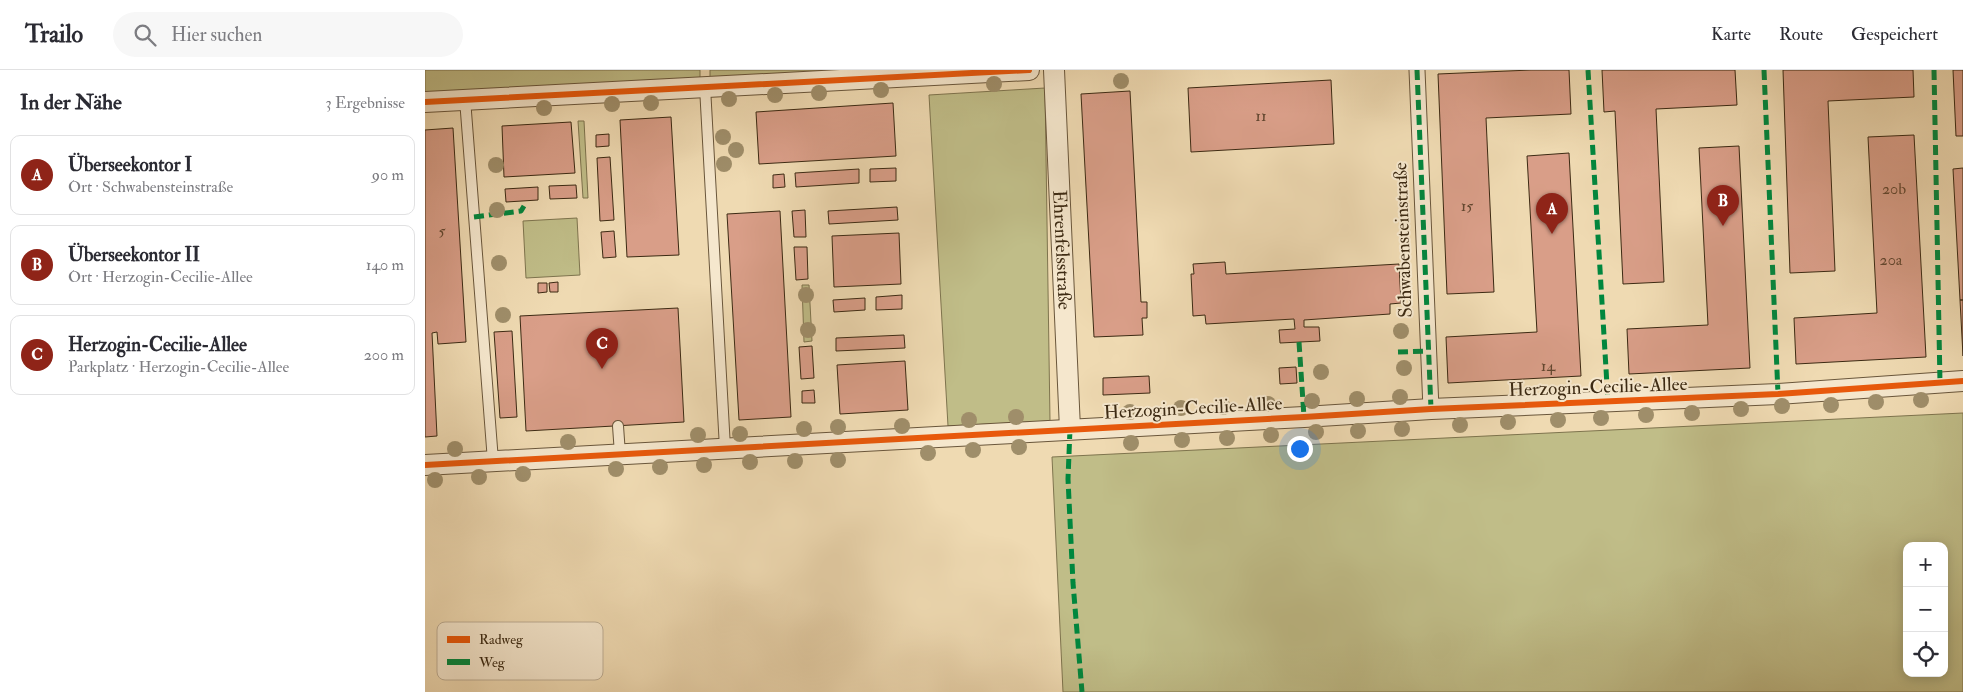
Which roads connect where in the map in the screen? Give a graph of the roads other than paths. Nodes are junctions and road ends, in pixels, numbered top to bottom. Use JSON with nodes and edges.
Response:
{"nodes":[{"id":1,"x":1029,"y":70,"type":"edge"},
{"id":2,"x":1054,"y":70,"type":"edge"},
{"id":3,"x":1417,"y":70,"type":"edge"},
{"id":4,"x":705,"y":87,"type":"junction"},
{"id":5,"x":465,"y":100,"type":"junction"},
{"id":6,"x":425,"y":102,"type":"edge"},
{"id":7,"x":1963,"y":381,"type":"edge"},
{"id":8,"x":1431,"y":409,"type":"junction"},
{"id":9,"x":619,"y":426,"type":"dead end"},
{"id":10,"x":1070,"y":429,"type":"junction"},
{"id":11,"x":725,"y":448,"type":"junction"},
{"id":12,"x":620,"y":454,"type":"junction"},
{"id":13,"x":493,"y":461,"type":"junction"},
{"id":14,"x":425,"y":465,"type":"edge"}],
"edges":[{"from":1,"to":4,"type":"street"},
{"from":2,"to":10,"type":"street","name":"Ehrenfelsstraße"},
{"from":3,"to":8,"type":"street","name":"Schwabensteinstraße"},
{"from":4,"to":5,"type":"street"},
{"from":4,"to":11,"type":"lane"},
{"from":5,"to":6,"type":"street"},
{"from":5,"to":13,"type":"lane"},
{"from":7,"to":8,"type":"street","name":"Herzogin-Cecilie-Allee"},
{"from":8,"to":10,"type":"street","name":"Herzogin-Cecilie-Allee"},
{"from":9,"to":12,"type":"lane"},
{"from":10,"to":11,"type":"street","name":"Herzogin-Cecilie-Allee"},
{"from":11,"to":12,"type":"street","name":"Herzogin-Cecilie-Allee"},
{"from":12,"to":13,"type":"street","name":"Herzogin-Cecilie-Allee"},
{"from":13,"to":14,"type":"street","name":"Herzogin-Cecilie-Allee"}]}
